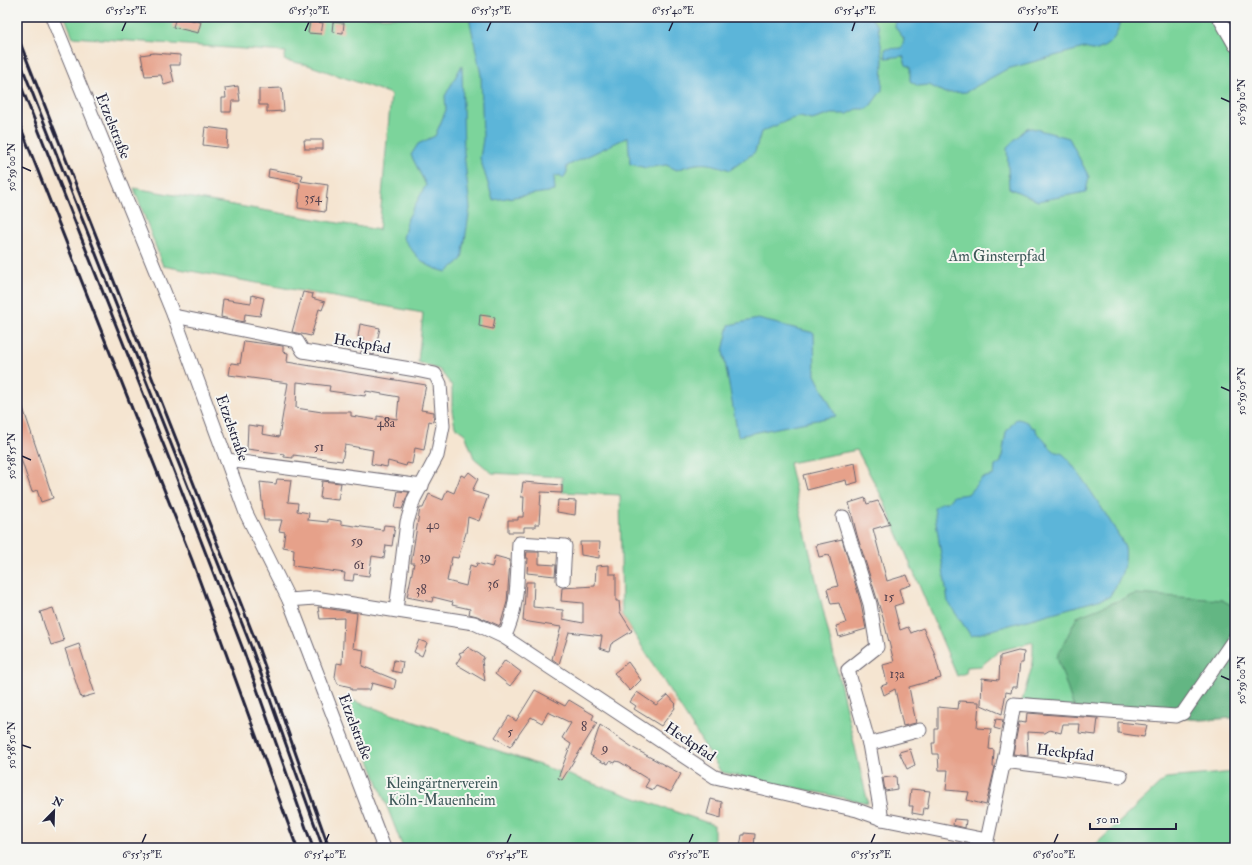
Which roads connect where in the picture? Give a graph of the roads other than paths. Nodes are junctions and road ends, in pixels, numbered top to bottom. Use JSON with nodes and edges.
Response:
{"nodes":[{"id":1,"x":52,"y":17,"type":"edge"},
{"id":2,"x":1219,"y":17,"type":"edge"},
{"id":3,"x":1235,"y":45,"type":"edge"},
{"id":4,"x":174,"y":316,"type":"junction"},
{"id":5,"x":226,"y":460,"type":"junction"},
{"id":6,"x":422,"y":486,"type":"junction"},
{"id":7,"x":843,"y":517,"type":"dead end"},
{"id":8,"x":563,"y":580,"type":"dead end"},
{"id":9,"x":289,"y":600,"type":"junction"},
{"id":10,"x":396,"y":610,"type":"junction"},
{"id":11,"x":504,"y":637,"type":"junction"},
{"id":12,"x":1235,"y":638,"type":"edge"},
{"id":13,"x":920,"y":730,"type":"dead end"},
{"id":14,"x":869,"y":744,"type":"junction"},
{"id":15,"x":1004,"y":761,"type":"junction"},
{"id":16,"x":1121,"y":776,"type":"dead end"},
{"id":17,"x":882,"y":819,"type":"junction"},
{"id":18,"x":384,"y":848,"type":"edge"}],
"edges":[{"from":1,"to":4,"type":"street","name":"Etzelstraße"},
{"from":2,"to":3,"type":"street"},
{"from":4,"to":5,"type":"street","name":"Etzelstraße"},
{"from":4,"to":6,"type":"street","name":"Heckpfad"},
{"from":5,"to":6,"type":"street"},
{"from":5,"to":9,"type":"street","name":"Etzelstraße"},
{"from":6,"to":10,"type":"street","name":"Heckpfad"},
{"from":7,"to":14,"type":"street"},
{"from":8,"to":11,"type":"street"},
{"from":9,"to":10,"type":"street","name":"Heckpfad"},
{"from":9,"to":18,"type":"street","name":"Etzelstraße"},
{"from":10,"to":11,"type":"street","name":"Heckpfad"},
{"from":11,"to":17,"type":"street","name":"Heckpfad"},
{"from":12,"to":15,"type":"street","name":"Heckpfad"},
{"from":13,"to":14,"type":"street"},
{"from":14,"to":17,"type":"street"},
{"from":15,"to":16,"type":"street","name":"Heckpfad"},
{"from":15,"to":17,"type":"street","name":"Heckpfad"}]}
